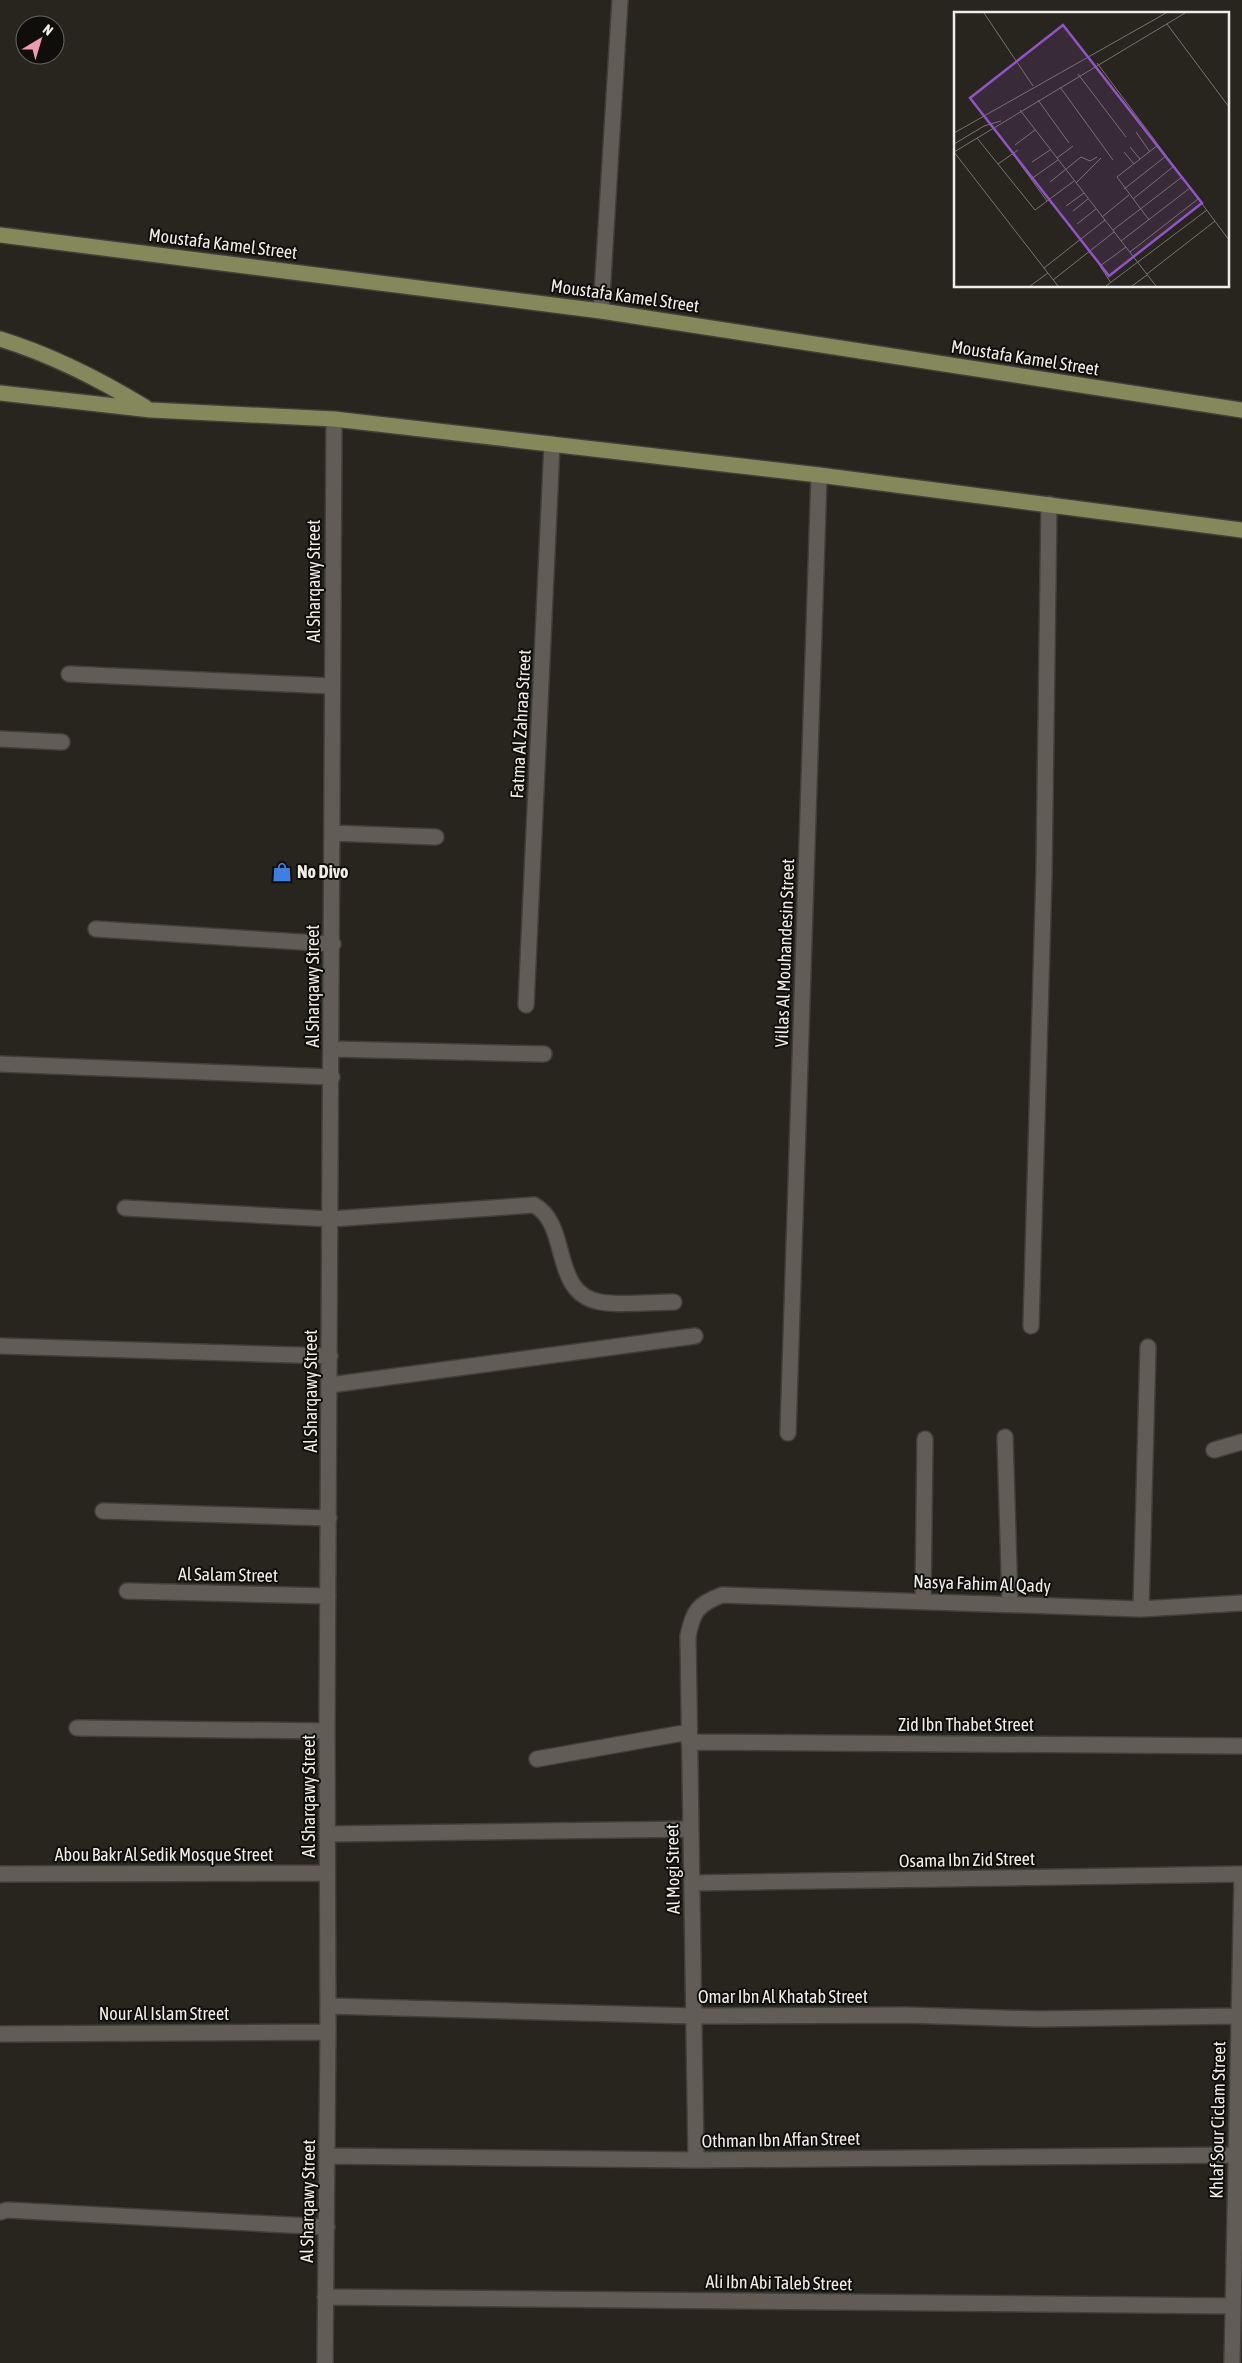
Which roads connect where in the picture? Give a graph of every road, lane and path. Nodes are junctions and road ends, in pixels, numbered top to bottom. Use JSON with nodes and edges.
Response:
{"nodes":[{"id":1,"x":620,"y":0,"type":"edge"},
{"id":2,"x":0,"y":235,"type":"edge"},
{"id":3,"x":602,"y":311,"type":"junction"},
{"id":4,"x":0,"y":339,"type":"edge"},
{"id":5,"x":0,"y":393,"type":"edge"},
{"id":6,"x":151,"y":410,"type":"junction"},
{"id":7,"x":1242,"y":410,"type":"edge"},
{"id":8,"x":334,"y":419,"type":"junction"},
{"id":9,"x":552,"y":444,"type":"junction"},
{"id":10,"x":819,"y":475,"type":"junction"},
{"id":11,"x":1048,"y":504,"type":"junction"},
{"id":12,"x":1242,"y":530,"type":"edge"},
{"id":13,"x":69,"y":674,"type":"dead end"},
{"id":14,"x":332,"y":686,"type":"junction"},
{"id":15,"x":0,"y":739,"type":"edge"},
{"id":16,"x":62,"y":742,"type":"dead end"},
{"id":17,"x":332,"y":833,"type":"junction"},
{"id":18,"x":436,"y":836,"type":"dead end"},
{"id":19,"x":96,"y":929,"type":"dead end"},
{"id":20,"x":333,"y":944,"type":"junction"},
{"id":21,"x":526,"y":1005,"type":"dead end"},
{"id":22,"x":332,"y":1050,"type":"junction"},
{"id":23,"x":544,"y":1054,"type":"dead end"},
{"id":24,"x":0,"y":1064,"type":"edge"},
{"id":25,"x":332,"y":1077,"type":"junction"},
{"id":26,"x":125,"y":1208,"type":"dead end"},
{"id":27,"x":331,"y":1219,"type":"junction"},
{"id":28,"x":674,"y":1302,"type":"dead end"},
{"id":29,"x":1031,"y":1326,"type":"dead end"},
{"id":30,"x":695,"y":1336,"type":"dead end"},
{"id":31,"x":0,"y":1346,"type":"edge"},
{"id":32,"x":1148,"y":1346,"type":"dead end"},
{"id":33,"x":330,"y":1356,"type":"junction"},
{"id":34,"x":330,"y":1385,"type":"junction"},
{"id":35,"x":788,"y":1433,"type":"dead end"},
{"id":36,"x":1006,"y":1437,"type":"dead end"},
{"id":37,"x":925,"y":1439,"type":"dead end"},
{"id":38,"x":1242,"y":1442,"type":"edge"},
{"id":39,"x":1214,"y":1450,"type":"dead end"},
{"id":40,"x":103,"y":1511,"type":"dead end"},
{"id":41,"x":329,"y":1518,"type":"junction"},
{"id":42,"x":127,"y":1591,"type":"dead end"},
{"id":43,"x":722,"y":1595,"type":"joint"},
{"id":44,"x":328,"y":1596,"type":"junction"},
{"id":45,"x":923,"y":1601,"type":"junction"},
{"id":46,"x":1010,"y":1603,"type":"junction"},
{"id":47,"x":1242,"y":1603,"type":"edge"},
{"id":48,"x":1141,"y":1609,"type":"junction"},
{"id":49,"x":77,"y":1728,"type":"dead end"},
{"id":50,"x":327,"y":1732,"type":"junction"},
{"id":51,"x":689,"y":1737,"type":"junction"},
{"id":52,"x":1242,"y":1746,"type":"edge"},
{"id":53,"x":537,"y":1759,"type":"dead end"},
{"id":54,"x":691,"y":1828,"type":"junction"},
{"id":55,"x":327,"y":1834,"type":"junction"},
{"id":56,"x":327,"y":1873,"type":"junction"},
{"id":57,"x":0,"y":1874,"type":"edge"},
{"id":58,"x":1242,"y":1876,"type":"edge"},
{"id":59,"x":692,"y":1884,"type":"junction"},
{"id":60,"x":328,"y":2006,"type":"junction"},
{"id":61,"x":694,"y":2016,"type":"junction"},
{"id":62,"x":1238,"y":2016,"type":"junction"},
{"id":63,"x":328,"y":2032,"type":"junction"},
{"id":64,"x":0,"y":2034,"type":"edge"},
{"id":65,"x":1236,"y":2155,"type":"junction"},
{"id":66,"x":328,"y":2156,"type":"junction"},
{"id":67,"x":696,"y":2160,"type":"junction"},
{"id":68,"x":0,"y":2212,"type":"edge"},
{"id":69,"x":328,"y":2227,"type":"junction"},
{"id":70,"x":325,"y":2297,"type":"junction"},
{"id":71,"x":1233,"y":2306,"type":"junction"},
{"id":72,"x":325,"y":2363,"type":"edge"},
{"id":73,"x":1232,"y":2363,"type":"edge"}],
"edges":[{"from":1,"to":3,"type":"street"},
{"from":2,"to":3,"type":"main road","name":"Moustafa Kamel Street"},
{"from":3,"to":7,"type":"main road","name":"Moustafa Kamel Street"},
{"from":4,"to":6,"type":"main road"},
{"from":5,"to":6,"type":"main road"},
{"from":6,"to":8,"type":"main road"},
{"from":8,"to":9,"type":"main road"},
{"from":8,"to":14,"type":"street","name":"Al Sharqawy Street"},
{"from":9,"to":10,"type":"main road"},
{"from":9,"to":21,"type":"street","name":"Fatma Al Zahraa Street"},
{"from":10,"to":11,"type":"main road"},
{"from":10,"to":35,"type":"street","name":"Villas Al Mouhandesin Street"},
{"from":11,"to":12,"type":"main road"},
{"from":11,"to":29,"type":"street"},
{"from":13,"to":14,"type":"street"},
{"from":14,"to":17,"type":"street","name":"Al Sharqawy Street"},
{"from":15,"to":16,"type":"street"},
{"from":17,"to":18,"type":"street"},
{"from":17,"to":20,"type":"street","name":"Al Sharqawy Street"},
{"from":19,"to":20,"type":"street"},
{"from":20,"to":22,"type":"street","name":"Al Sharqawy Street"},
{"from":22,"to":23,"type":"street"},
{"from":22,"to":25,"type":"street","name":"Al Sharqawy Street"},
{"from":24,"to":25,"type":"street"},
{"from":25,"to":27,"type":"street","name":"Al Sharqawy Street"},
{"from":26,"to":27,"type":"street"},
{"from":27,"to":28,"type":"street"},
{"from":27,"to":33,"type":"street","name":"Al Sharqawy Street"},
{"from":30,"to":34,"type":"street"},
{"from":31,"to":33,"type":"street"},
{"from":32,"to":48,"type":"street"},
{"from":33,"to":34,"type":"street","name":"Al Sharqawy Street"},
{"from":34,"to":41,"type":"street","name":"Al Sharqawy Street"},
{"from":36,"to":46,"type":"street"},
{"from":37,"to":45,"type":"street"},
{"from":38,"to":39,"type":"street"},
{"from":40,"to":41,"type":"street"},
{"from":41,"to":44,"type":"street","name":"Al Sharqawy Street"},
{"from":42,"to":44,"type":"street","name":"Al Salam Street"},
{"from":43,"to":45,"type":"street","name":"Nasya Fahim Al Qady"},
{"from":43,"to":51,"type":"street","name":"Al Mogi Street"},
{"from":44,"to":50,"type":"street","name":"Al Sharqawy Street"},
{"from":45,"to":46,"type":"street","name":"Nasya Fahim Al Qady"},
{"from":46,"to":48,"type":"street","name":"Nasya Fahim Al Qady"},
{"from":47,"to":48,"type":"street","name":"Nasya Fahim Al Qady"},
{"from":49,"to":50,"type":"street"},
{"from":50,"to":55,"type":"street","name":"Al Sharqawy Street"},
{"from":51,"to":52,"type":"street","name":"Zid Ibn Thabet Street"},
{"from":51,"to":53,"type":"street","name":"Zid Ibn Thabet Street"},
{"from":51,"to":54,"type":"street","name":"Al Mogi Street"},
{"from":54,"to":55,"type":"street"},
{"from":54,"to":59,"type":"street","name":"Al Mogi Street"},
{"from":55,"to":56,"type":"street","name":"Al Sharqawy Street"},
{"from":56,"to":57,"type":"street","name":"Abou Bakr Al Sedik Mosque Street"},
{"from":56,"to":60,"type":"street","name":"Al Sharqawy Street"},
{"from":58,"to":59,"type":"street","name":"Osama Ibn Zid Street"},
{"from":58,"to":62,"type":"street","name":"Khlaf Sour Ciclam Street"},
{"from":59,"to":61,"type":"street","name":"Al Mogi Street"},
{"from":60,"to":61,"type":"street","name":"Omar Ibn Al Khatab Street"},
{"from":60,"to":63,"type":"street","name":"Al Sharqawy Street"},
{"from":61,"to":62,"type":"street","name":"Omar Ibn Al Khatab Street"},
{"from":61,"to":67,"type":"street","name":"Al Mogi Street"},
{"from":62,"to":65,"type":"street","name":"Khlaf Sour Ciclam Street"},
{"from":63,"to":64,"type":"street","name":"Nour Al Islam Street"},
{"from":63,"to":66,"type":"street","name":"Al Sharqawy Street"},
{"from":65,"to":67,"type":"street","name":"Othman Ibn Affan Street"},
{"from":65,"to":71,"type":"street","name":"Khlaf Sour Ciclam Street"},
{"from":66,"to":67,"type":"street","name":"Othman Ibn Affan Street"},
{"from":66,"to":69,"type":"street","name":"Al Sharqawy Street"},
{"from":68,"to":69,"type":"street"},
{"from":69,"to":70,"type":"street","name":"Al Sharqawy Street"},
{"from":70,"to":71,"type":"street","name":"Ali Ibn Abi Taleb Street"},
{"from":70,"to":72,"type":"street","name":"Al Sharqawy Street"},
{"from":71,"to":73,"type":"street","name":"Khlaf Sour Ciclam Street"}]}
